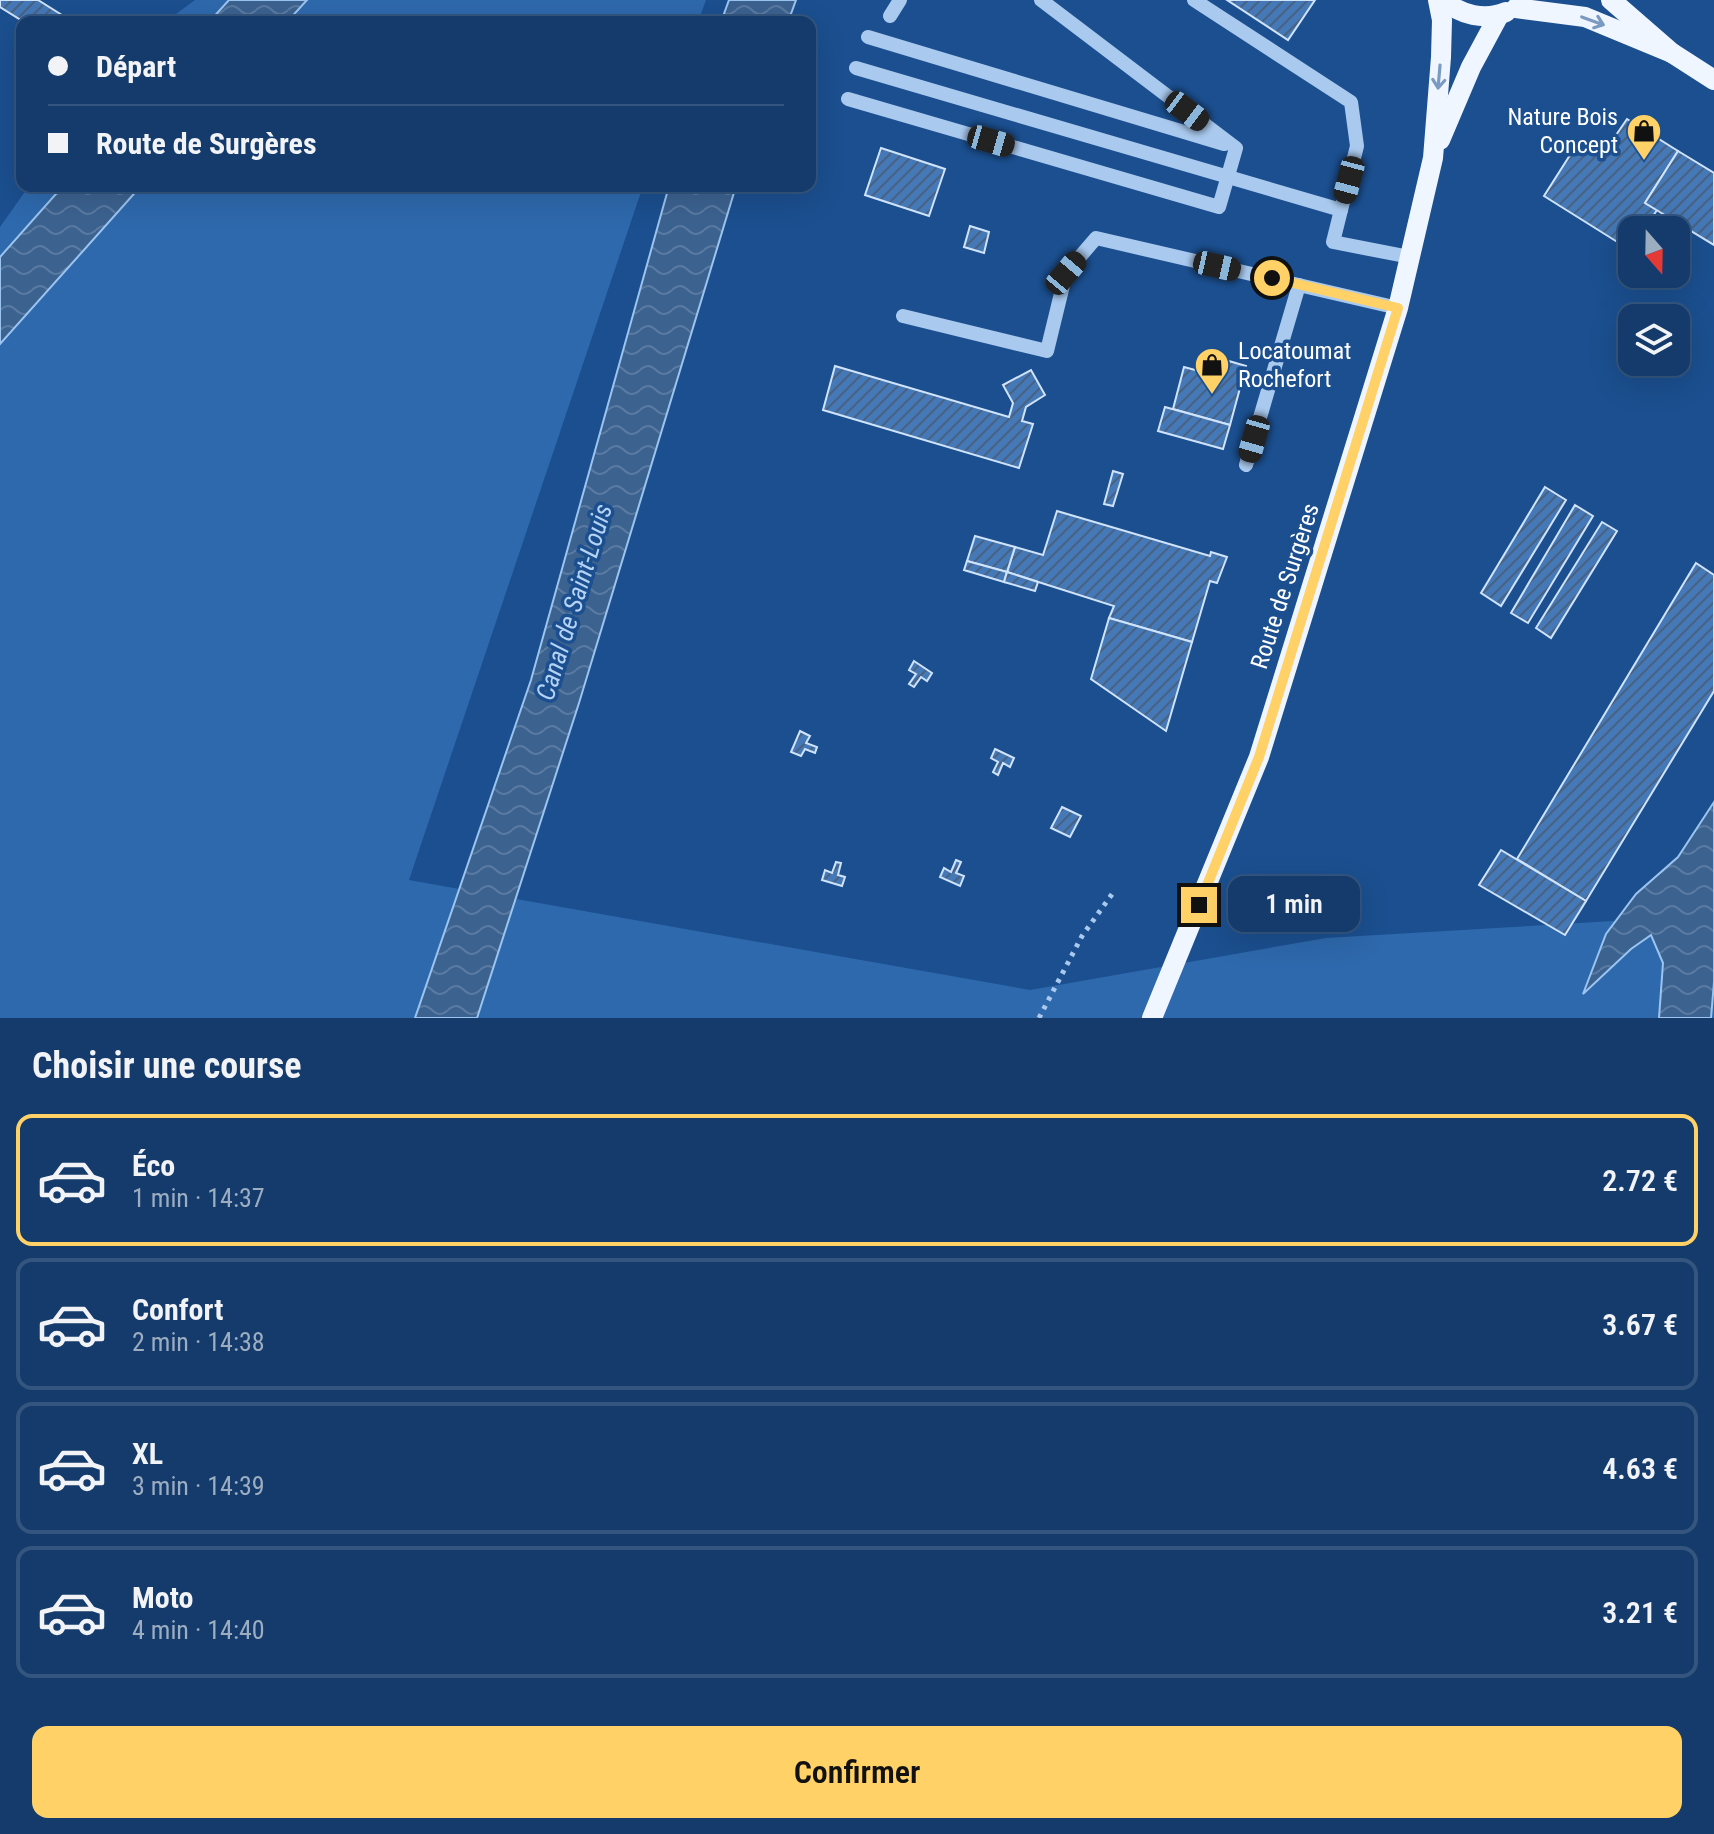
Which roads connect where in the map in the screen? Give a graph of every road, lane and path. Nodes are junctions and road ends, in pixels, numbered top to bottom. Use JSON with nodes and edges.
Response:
{"nodes":[{"id":1,"x":900,"y":0,"type":"edge"},
{"id":2,"x":1041,"y":0,"type":"edge"},
{"id":3,"x":1194,"y":0,"type":"edge"},
{"id":4,"x":1438,"y":0,"type":"edge"},
{"id":5,"x":1444,"y":0,"type":"edge"},
{"id":6,"x":1611,"y":0,"type":"edge"},
{"id":7,"x":1514,"y":8,"type":"edge"},
{"id":8,"x":890,"y":16,"type":"dead end"},
{"id":9,"x":868,"y":37,"type":"dead end"},
{"id":10,"x":1672,"y":53,"type":"junction"},
{"id":11,"x":856,"y":68,"type":"dead end"},
{"id":12,"x":1714,"y":80,"type":"edge"},
{"id":13,"x":848,"y":99,"type":"dead end"},
{"id":14,"x":1236,"y":148,"type":"junction"},
{"id":15,"x":1433,"y":158,"type":"junction"},
{"id":16,"x":1228,"y":178,"type":"junction"},
{"id":17,"x":1341,"y":210,"type":"junction"},
{"id":18,"x":1410,"y":257,"type":"junction"},
{"id":19,"x":1299,"y":285,"type":"junction"},
{"id":20,"x":1398,"y":308,"type":"junction"},
{"id":21,"x":903,"y":316,"type":"dead end"},
{"id":22,"x":1246,"y":465,"type":"dead end"},
{"id":23,"x":1115,"y":890,"type":"dead end"},
{"id":24,"x":1039,"y":1018,"type":"edge"},
{"id":25,"x":1152,"y":1018,"type":"edge"}],
"edges":[{"from":1,"to":8,"type":"lane"},
{"from":2,"to":14,"type":"lane"},
{"from":3,"to":17,"type":"lane"},
{"from":4,"to":15,"type":"main road","one_way":true},
{"from":5,"to":7,"type":"main road"},
{"from":6,"to":10,"type":"main road"},
{"from":7,"to":10,"type":"main road","one_way":true},
{"from":7,"to":15,"type":"main road"},
{"from":9,"to":14,"type":"lane"},
{"from":10,"to":12,"type":"main road"},
{"from":11,"to":16,"type":"lane"},
{"from":13,"to":16,"type":"lane"},
{"from":14,"to":16,"type":"lane"},
{"from":15,"to":18,"type":"main road","name":"Route de Surgères"},
{"from":16,"to":17,"type":"lane"},
{"from":17,"to":18,"type":"lane"},
{"from":18,"to":20,"type":"main road","name":"Route de Surgères"},
{"from":19,"to":20,"type":"lane"},
{"from":19,"to":21,"type":"lane"},
{"from":19,"to":22,"type":"lane"},
{"from":20,"to":25,"type":"main road","name":"Route de Surgères"},
{"from":23,"to":24,"type":"path"}]}
